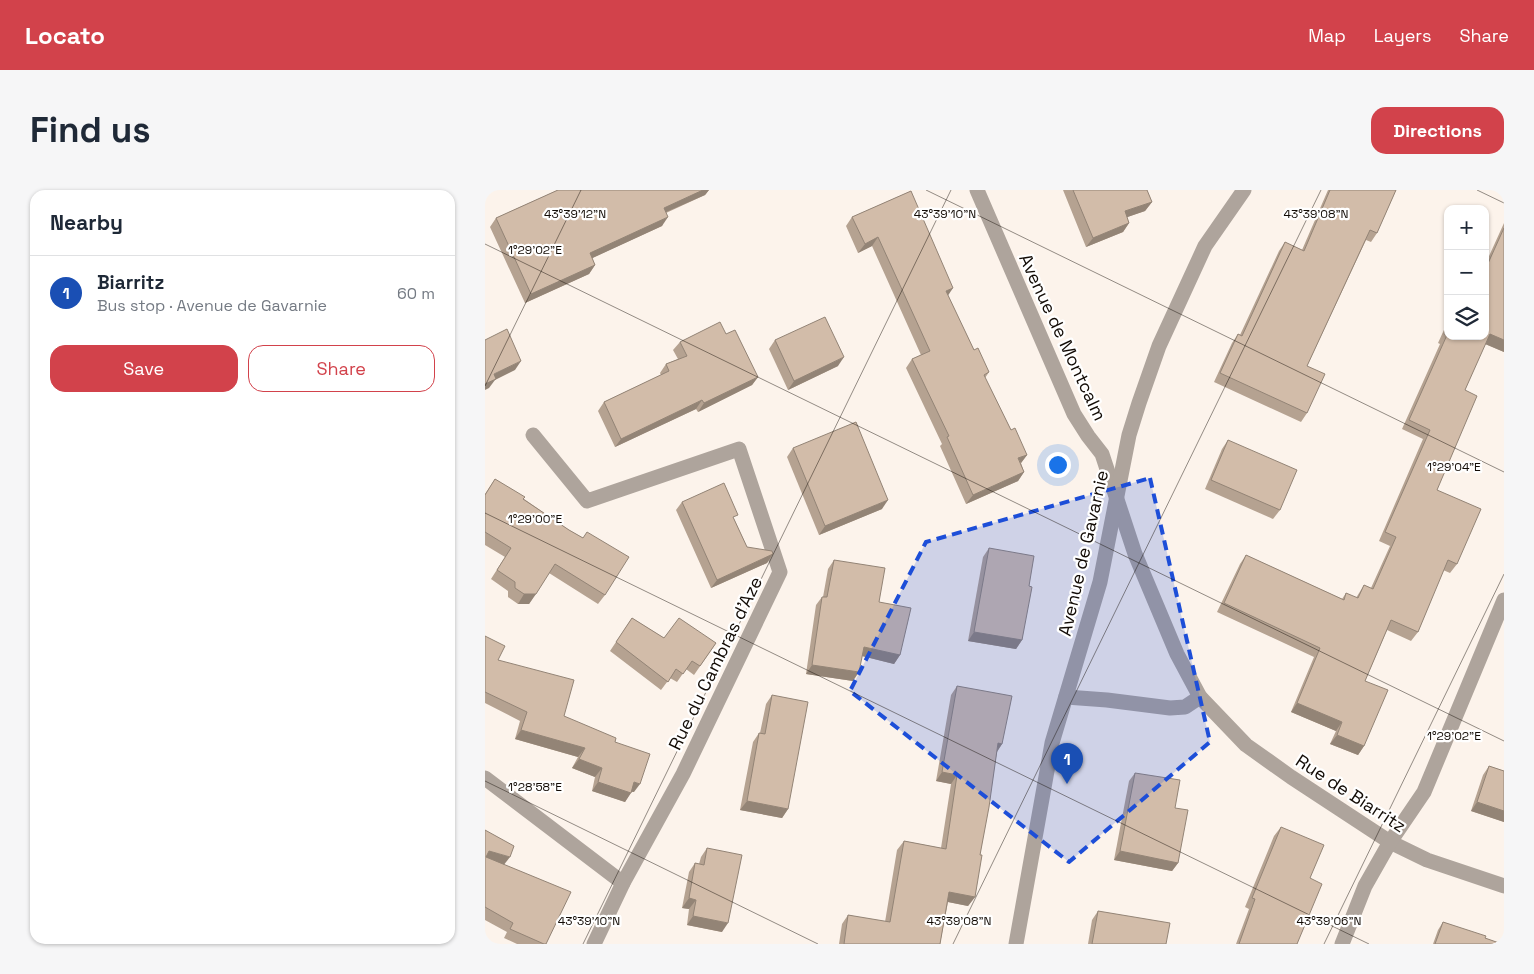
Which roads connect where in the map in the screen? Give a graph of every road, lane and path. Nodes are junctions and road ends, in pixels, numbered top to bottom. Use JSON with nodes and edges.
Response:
{"nodes":[{"id":1,"x":977,"y":190,"type":"edge"},
{"id":2,"x":1243,"y":190,"type":"edge"},
{"id":3,"x":533,"y":435,"type":"dead end"},
{"id":4,"x":1115,"y":499,"type":"junction"},
{"id":5,"x":1504,"y":600,"type":"edge"},
{"id":6,"x":1066,"y":697,"type":"junction"},
{"id":7,"x":1200,"y":697,"type":"junction"},
{"id":8,"x":485,"y":778,"type":"edge"},
{"id":9,"x":1390,"y":842,"type":"junction"},
{"id":10,"x":623,"y":882,"type":"junction"},
{"id":11,"x":1504,"y":886,"type":"edge"},
{"id":12,"x":594,"y":944,"type":"edge"},
{"id":13,"x":1016,"y":944,"type":"edge"},
{"id":14,"x":1342,"y":944,"type":"edge"}],
"edges":[{"from":1,"to":4,"type":"street","name":"Avenue de Montcalm"},
{"from":2,"to":4,"type":"street","name":"Avenue de Gavarnie"},
{"from":3,"to":10,"type":"street","name":"Rue du Cambras d'Aze"},
{"from":4,"to":6,"type":"street","name":"Avenue de Gavarnie"},
{"from":4,"to":7,"type":"street","name":"Rue de Biarritz"},
{"from":5,"to":9,"type":"street"},
{"from":6,"to":7,"type":"street"},
{"from":6,"to":13,"type":"street","name":"Avenue de Gavarnie"},
{"from":7,"to":9,"type":"street","name":"Rue de Biarritz"},
{"from":8,"to":10,"type":"street"},
{"from":9,"to":11,"type":"street","name":"Rue de Biarritz"},
{"from":9,"to":14,"type":"street"},
{"from":10,"to":12,"type":"street","name":"Rue du Cambras d'Aze"}]}
